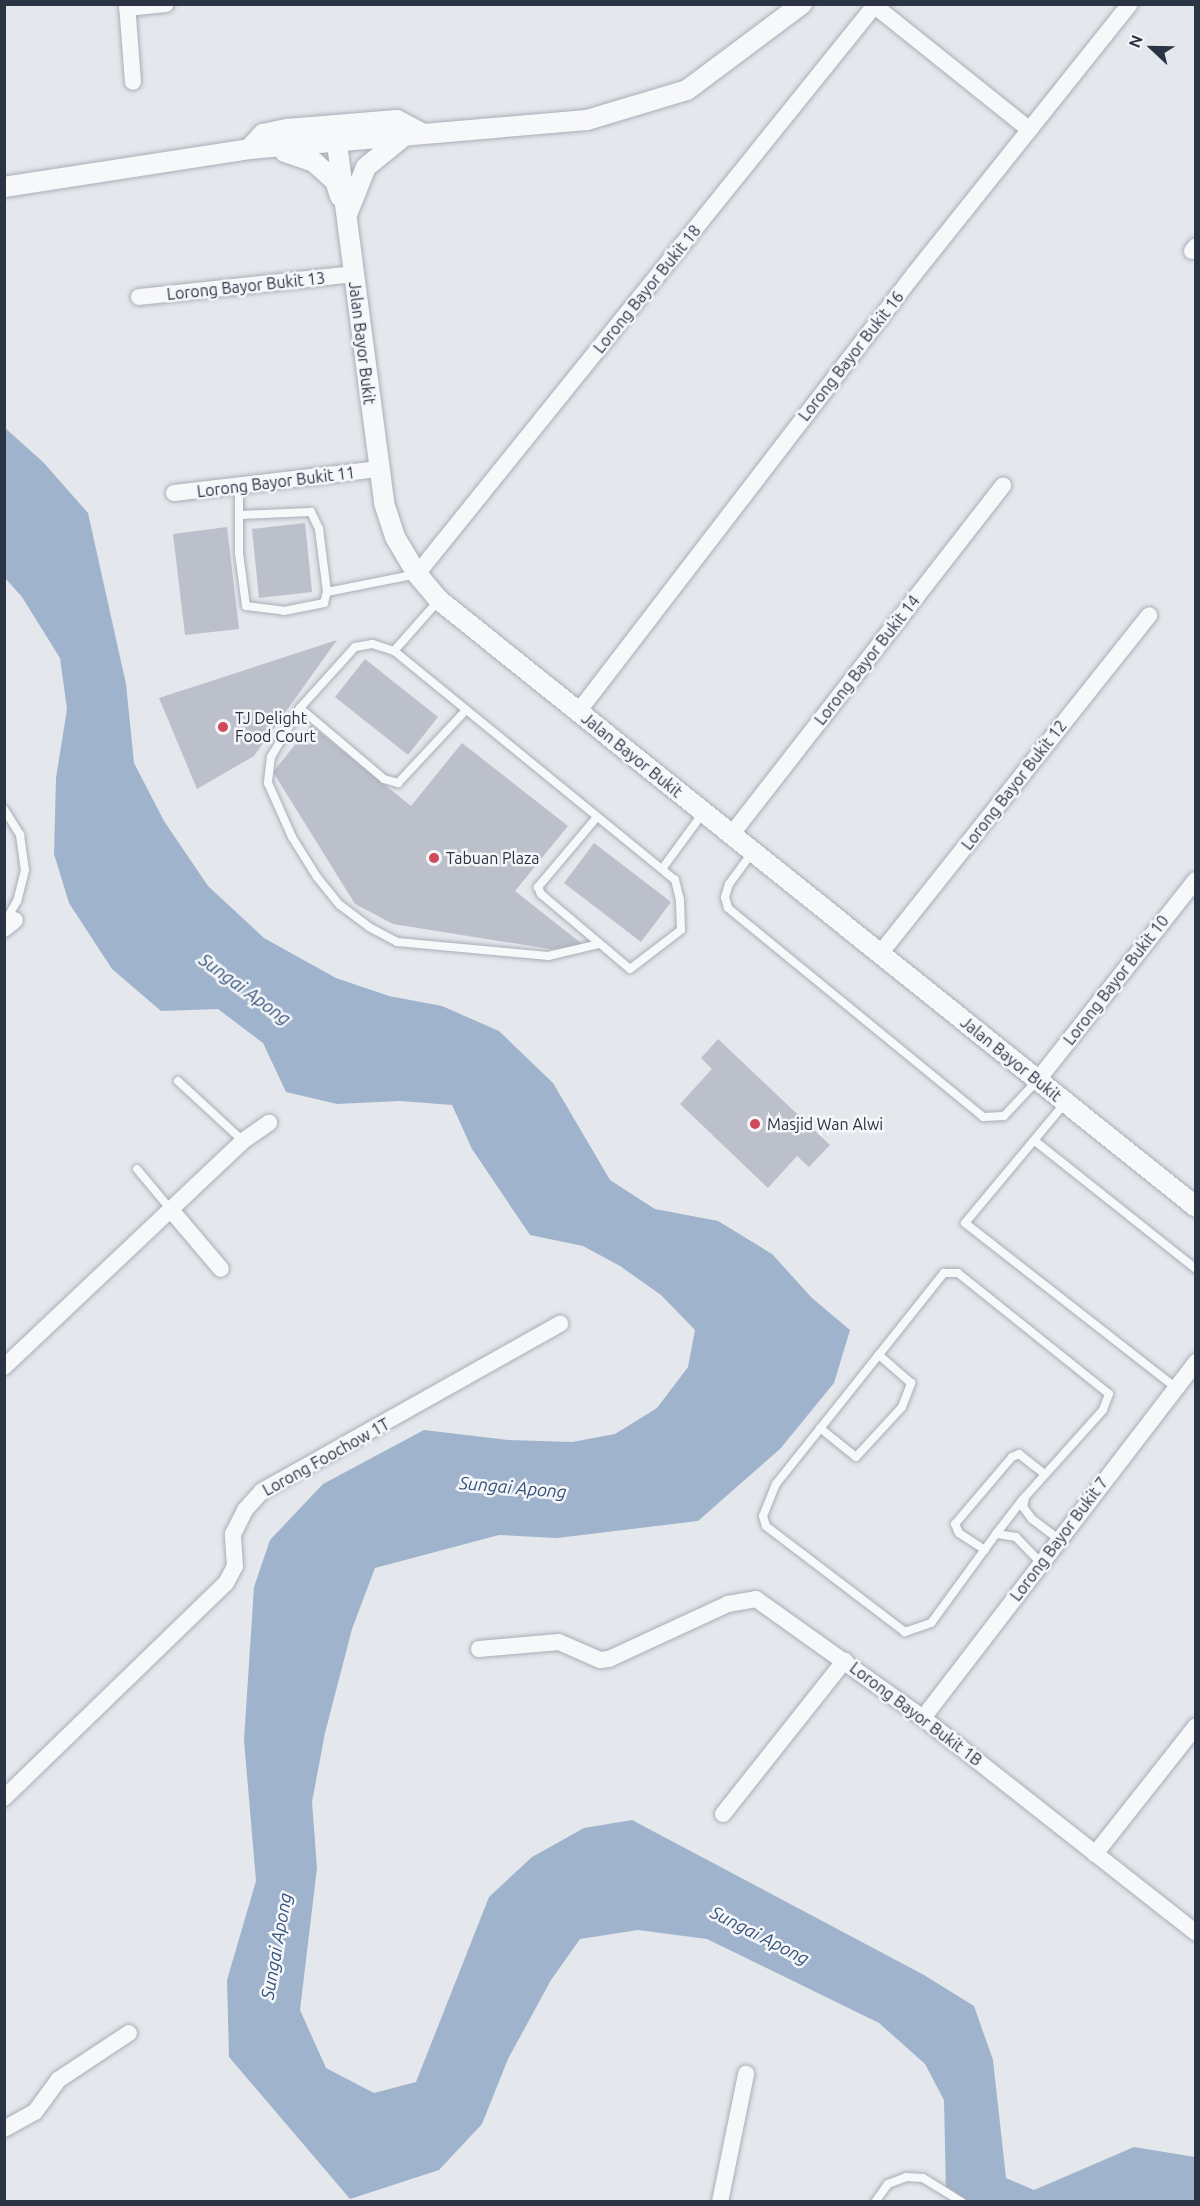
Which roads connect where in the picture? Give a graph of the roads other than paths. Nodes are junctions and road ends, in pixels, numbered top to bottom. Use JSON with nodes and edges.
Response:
{"nodes":[{"id":1,"x":166,"y":4,"type":"edge"},
{"id":2,"x":802,"y":4,"type":"edge"},
{"id":3,"x":1130,"y":4,"type":"edge"},
{"id":4,"x":876,"y":5,"type":"edge"},
{"id":5,"x":127,"y":6,"type":"edge"},
{"id":6,"x":134,"y":82,"type":"dead end"},
{"id":7,"x":1030,"y":130,"type":"junction"},
{"id":8,"x":413,"y":135,"type":"junction"},
{"id":9,"x":337,"y":144,"type":"junction"},
{"id":10,"x":257,"y":148,"type":"junction"},
{"id":11,"x":4,"y":188,"type":"edge"},
{"id":12,"x":347,"y":216,"type":"junction"},
{"id":13,"x":354,"y":274,"type":"junction"},
{"id":14,"x":139,"y":297,"type":"dead end"},
{"id":15,"x":378,"y":469,"type":"junction"},
{"id":16,"x":1003,"y":485,"type":"dead end"},
{"id":17,"x":240,"y":487,"type":"junction"},
{"id":18,"x":174,"y":493,"type":"dead end"},
{"id":19,"x":240,"y":515,"type":"junction"},
{"id":20,"x":417,"y":574,"type":"junction"},
{"id":21,"x":327,"y":592,"type":"junction"},
{"id":22,"x":439,"y":600,"type":"junction"},
{"id":23,"x":1149,"y":615,"type":"dead end"},
{"id":24,"x":394,"y":651,"type":"junction"},
{"id":25,"x":300,"y":708,"type":"junction"},
{"id":26,"x":466,"y":710,"type":"junction"},
{"id":27,"x":578,"y":711,"type":"junction"},
{"id":28,"x":4,"y":808,"type":"edge"},
{"id":29,"x":704,"y":813,"type":"junction"},
{"id":30,"x":597,"y":817,"type":"junction"},
{"id":31,"x":731,"y":835,"type":"junction"},
{"id":32,"x":751,"y":854,"type":"junction"},
{"id":33,"x":662,"y":870,"type":"junction"},
{"id":34,"x":1196,"y":880,"type":"edge"},
{"id":35,"x":8,"y":924,"type":"edge"},
{"id":36,"x":599,"y":944,"type":"junction"},
{"id":37,"x":879,"y":955,"type":"junction"},
{"id":38,"x":178,"y":1081,"type":"dead end"},
{"id":39,"x":1037,"y":1081,"type":"junction"},
{"id":40,"x":1065,"y":1103,"type":"junction"},
{"id":41,"x":269,"y":1123,"type":"dead end"},
{"id":42,"x":243,"y":1141,"type":"junction"},
{"id":43,"x":1035,"y":1141,"type":"junction"},
{"id":44,"x":137,"y":1168,"type":"dead end"},
{"id":45,"x":1193,"y":1200,"type":"edge"},
{"id":46,"x":171,"y":1209,"type":"junction"},
{"id":47,"x":220,"y":1269,"type":"dead end"},
{"id":48,"x":1196,"y":1269,"type":"edge"},
{"id":49,"x":560,"y":1324,"type":"dead end"},
{"id":50,"x":879,"y":1355,"type":"junction"},
{"id":51,"x":1196,"y":1362,"type":"edge"},
{"id":52,"x":4,"y":1367,"type":"edge"},
{"id":53,"x":1174,"y":1386,"type":"junction"},
{"id":54,"x":820,"y":1428,"type":"junction"},
{"id":55,"x":1046,"y":1474,"type":"junction"},
{"id":56,"x":1025,"y":1497,"type":"junction"},
{"id":57,"x":996,"y":1534,"type":"junction"},
{"id":58,"x":1059,"y":1539,"type":"junction"},
{"id":59,"x":985,"y":1550,"type":"junction"},
{"id":60,"x":1041,"y":1563,"type":"junction"},
{"id":61,"x":479,"y":1649,"type":"dead end"},
{"id":62,"x":845,"y":1660,"type":"junction"},
{"id":63,"x":924,"y":1718,"type":"junction"},
{"id":64,"x":1196,"y":1726,"type":"edge"},
{"id":65,"x":4,"y":1798,"type":"edge"},
{"id":66,"x":723,"y":1814,"type":"dead end"},
{"id":67,"x":1095,"y":1854,"type":"junction"},
{"id":68,"x":1196,"y":1933,"type":"edge"},
{"id":69,"x":129,"y":2033,"type":"dead end"},
{"id":70,"x":746,"y":2074,"type":"dead end"},
{"id":71,"x":4,"y":2129,"type":"edge"},
{"id":72,"x":720,"y":2202,"type":"edge"},
{"id":73,"x":875,"y":2202,"type":"edge"},
{"id":74,"x":962,"y":2202,"type":"edge"}],
"edges":[{"from":1,"to":5,"type":"street"},
{"from":2,"to":8,"type":"street"},
{"from":3,"to":7,"type":"street","name":"Lorong Bayor Bukit 16"},
{"from":4,"to":7,"type":"street"},
{"from":4,"to":20,"type":"street","name":"Lorong Bayor Bukit 18"},
{"from":5,"to":6,"type":"street"},
{"from":7,"to":27,"type":"street","name":"Lorong Bayor Bukit 16"},
{"from":8,"to":9,"type":"street"},
{"from":8,"to":10,"type":"street"},
{"from":8,"to":12,"type":"street"},
{"from":9,"to":10,"type":"street"},
{"from":9,"to":12,"type":"street","name":"Jalan Bayor Bukit"},
{"from":10,"to":11,"type":"street"},
{"from":10,"to":12,"type":"street"},
{"from":12,"to":13,"type":"street","name":"Jalan Bayor Bukit"},
{"from":13,"to":14,"type":"street","name":"Lorong Bayor Bukit 13"},
{"from":13,"to":15,"type":"street","name":"Jalan Bayor Bukit"},
{"from":15,"to":17,"type":"street","name":"Lorong Bayor Bukit 11"},
{"from":15,"to":20,"type":"street","name":"Jalan Bayor Bukit"},
{"from":16,"to":31,"type":"street","name":"Lorong Bayor Bukit 14"},
{"from":17,"to":18,"type":"street","name":"Lorong Bayor Bukit 11"},
{"from":17,"to":19,"type":"lane"},
{"from":19,"to":21,"type":"lane"},
{"from":19,"to":21,"type":"lane"},
{"from":20,"to":21,"type":"lane"},
{"from":20,"to":22,"type":"street","name":"Jalan Bayor Bukit"},
{"from":22,"to":24,"type":"lane"},
{"from":22,"to":27,"type":"street","name":"Jalan Bayor Bukit"},
{"from":23,"to":37,"type":"street","name":"Lorong Bayor Bukit 12"},
{"from":24,"to":25,"type":"lane"},
{"from":24,"to":26,"type":"lane"},
{"from":25,"to":26,"type":"lane"},
{"from":25,"to":36,"type":"lane"},
{"from":26,"to":30,"type":"lane"},
{"from":27,"to":29,"type":"street","name":"Jalan Bayor Bukit"},
{"from":28,"to":35,"type":"lane"},
{"from":29,"to":31,"type":"street","name":"Jalan Bayor Bukit"},
{"from":29,"to":33,"type":"lane"},
{"from":30,"to":33,"type":"lane"},
{"from":30,"to":36,"type":"lane"},
{"from":31,"to":32,"type":"street","name":"Jalan Bayor Bukit"},
{"from":32,"to":37,"type":"street","name":"Jalan Bayor Bukit"},
{"from":32,"to":39,"type":"lane"},
{"from":33,"to":36,"type":"lane"},
{"from":34,"to":39,"type":"street","name":"Lorong Bayor Bukit 10"},
{"from":37,"to":39,"type":"street","name":"Jalan Bayor Bukit"},
{"from":38,"to":42,"type":"lane"},
{"from":39,"to":40,"type":"street","name":"Jalan Bayor Bukit"},
{"from":40,"to":43,"type":"lane"},
{"from":40,"to":45,"type":"street","name":"Jalan Bayor Bukit"},
{"from":41,"to":42,"type":"street"},
{"from":42,"to":46,"type":"street"},
{"from":43,"to":48,"type":"lane"},
{"from":43,"to":53,"type":"lane"},
{"from":44,"to":46,"type":"lane"},
{"from":46,"to":47,"type":"street"},
{"from":46,"to":52,"type":"street"},
{"from":49,"to":65,"type":"street","name":"Lorong Foochow 1T"},
{"from":50,"to":54,"type":"lane"},
{"from":50,"to":54,"type":"lane"},
{"from":50,"to":55,"type":"lane"},
{"from":51,"to":53,"type":"street","name":"Lorong Bayor Bukit 7"},
{"from":53,"to":58,"type":"street","name":"Lorong Bayor Bukit 7"},
{"from":54,"to":59,"type":"lane"},
{"from":55,"to":56,"type":"lane"},
{"from":55,"to":59,"type":"lane"},
{"from":56,"to":57,"type":"lane"},
{"from":56,"to":58,"type":"lane"},
{"from":57,"to":59,"type":"lane"},
{"from":57,"to":60,"type":"lane"},
{"from":58,"to":60,"type":"street","name":"Lorong Bayor Bukit 7"},
{"from":60,"to":63,"type":"street","name":"Lorong Bayor Bukit 7"},
{"from":61,"to":62,"type":"street","name":"Lorong Bayor Bukit 1B"},
{"from":62,"to":63,"type":"street","name":"Lorong Bayor Bukit 1B"},
{"from":62,"to":66,"type":"street"},
{"from":63,"to":67,"type":"street","name":"Lorong Bayor Bukit 1B"},
{"from":64,"to":67,"type":"street"},
{"from":67,"to":68,"type":"street","name":"Lorong Bayor Bukit 1B"},
{"from":69,"to":71,"type":"street"},
{"from":70,"to":72,"type":"street"},
{"from":73,"to":74,"type":"lane"}]}
